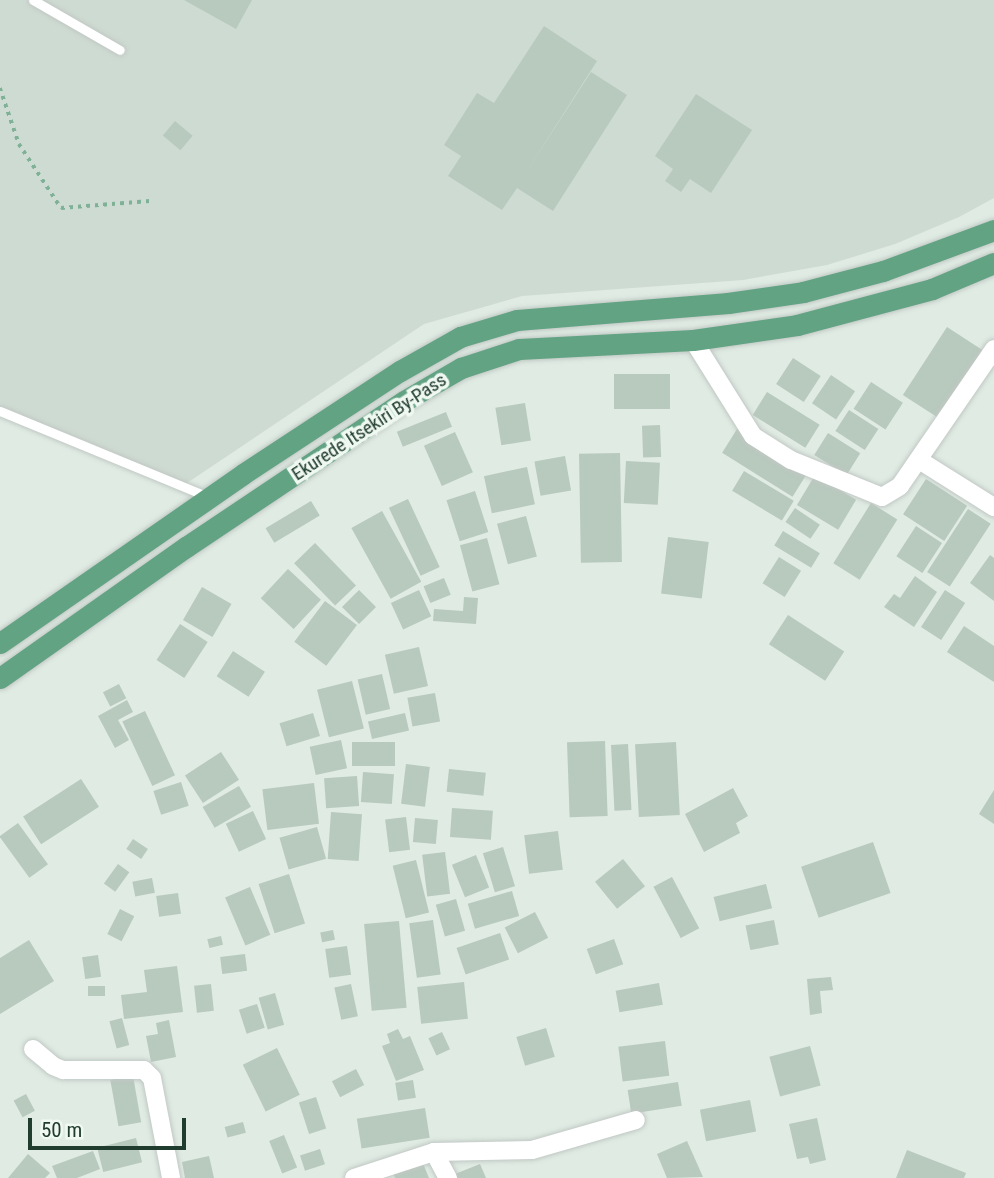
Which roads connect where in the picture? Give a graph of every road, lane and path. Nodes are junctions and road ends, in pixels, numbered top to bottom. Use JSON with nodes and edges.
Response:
{"nodes":[{"id":1,"x":33,"y":0,"type":"edge"},
{"id":2,"x":120,"y":50,"type":"dead end"},
{"id":3,"x":0,"y":88,"type":"edge"},
{"id":4,"x":149,"y":201,"type":"dead end"},
{"id":5,"x":994,"y":230,"type":"edge"},
{"id":6,"x":994,"y":263,"type":"edge"},
{"id":7,"x":693,"y":340,"type":"junction"},
{"id":8,"x":994,"y":349,"type":"edge"},
{"id":9,"x":0,"y":411,"type":"edge"},
{"id":10,"x":919,"y":460,"type":"junction"},
{"id":11,"x":210,"y":497,"type":"junction"},
{"id":12,"x":994,"y":507,"type":"edge"},
{"id":13,"x":0,"y":643,"type":"edge"},
{"id":14,"x":0,"y":678,"type":"edge"},
{"id":15,"x":33,"y":1049,"type":"dead end"},
{"id":16,"x":636,"y":1120,"type":"dead end"},
{"id":17,"x":435,"y":1152,"type":"junction"},
{"id":18,"x":172,"y":1178,"type":"edge"},
{"id":19,"x":354,"y":1178,"type":"edge"},
{"id":20,"x":448,"y":1178,"type":"edge"}],
"edges":[{"from":1,"to":2,"type":"lane"},
{"from":3,"to":4,"type":"path"},
{"from":5,"to":11,"type":"main road","name":"Ekurede Itsekiri By-Pass"},
{"from":6,"to":7,"type":"main road","name":"Ekurede Itsekiri By-Pass"},
{"from":7,"to":10,"type":"street"},
{"from":7,"to":14,"type":"main road","name":"Ekurede Itsekiri By-Pass"},
{"from":8,"to":10,"type":"street"},
{"from":9,"to":11,"type":"lane"},
{"from":10,"to":12,"type":"street"},
{"from":11,"to":13,"type":"main road","name":"Ekurede Itsekiri By-Pass"},
{"from":15,"to":18,"type":"street"},
{"from":16,"to":17,"type":"street"},
{"from":17,"to":19,"type":"street"},
{"from":17,"to":20,"type":"street"}]}
